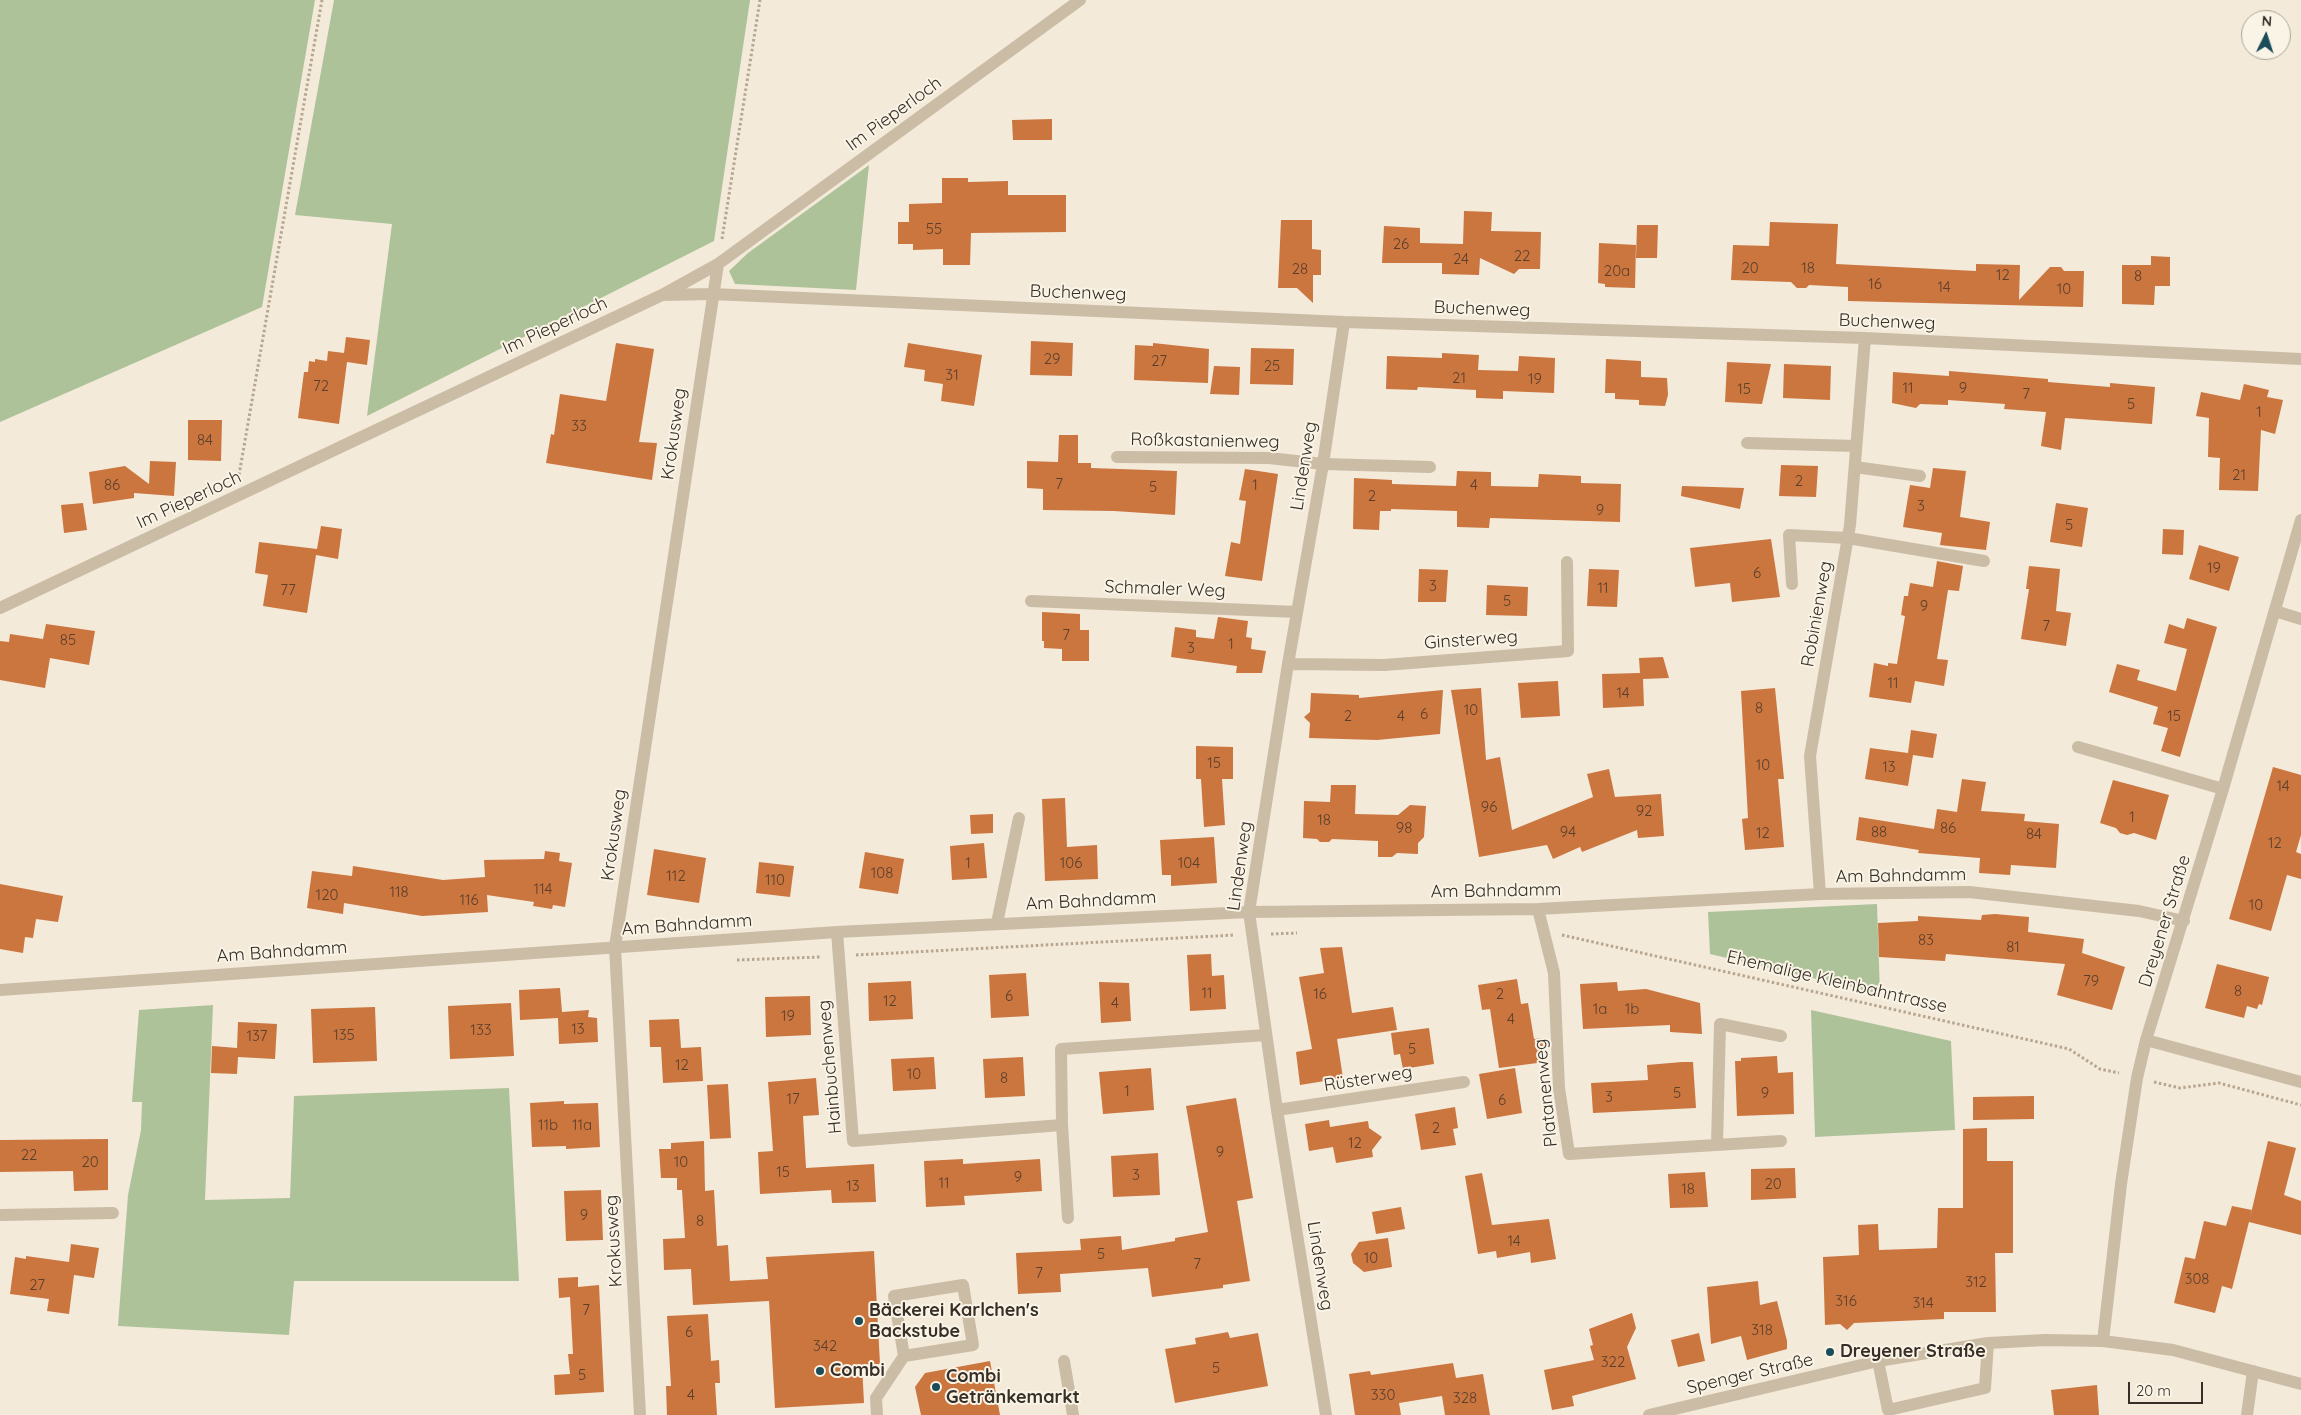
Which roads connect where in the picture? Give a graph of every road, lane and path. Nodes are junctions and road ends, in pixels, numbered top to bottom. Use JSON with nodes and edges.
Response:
{"nodes":[{"id":1,"x":322,"y":0,"type":"edge"},
{"id":2,"x":760,"y":0,"type":"edge"},
{"id":3,"x":1080,"y":0,"type":"edge"},
{"id":4,"x":718,"y":264,"type":"junction"},
{"id":5,"x":712,"y":294,"type":"junction"},
{"id":6,"x":662,"y":295,"type":"junction"},
{"id":7,"x":1344,"y":322,"type":"junction"},
{"id":8,"x":1865,"y":338,"type":"junction"},
{"id":9,"x":2301,"y":359,"type":"edge"},
{"id":10,"x":1747,"y":443,"type":"dead end"},
{"id":11,"x":1856,"y":446,"type":"junction"},
{"id":12,"x":1117,"y":457,"type":"dead end"},
{"id":13,"x":1323,"y":464,"type":"junction"},
{"id":14,"x":1855,"y":466,"type":"junction"},
{"id":15,"x":1430,"y":467,"type":"dead end"},
{"id":16,"x":1920,"y":476,"type":"dead end"},
{"id":17,"x":235,"y":499,"type":"junction"},
{"id":18,"x":2301,"y":520,"type":"edge"},
{"id":19,"x":1848,"y":538,"type":"junction"},
{"id":20,"x":1984,"y":561,"type":"dead end"},
{"id":21,"x":1567,"y":562,"type":"dead end"},
{"id":22,"x":1792,"y":584,"type":"dead end"},
{"id":23,"x":1031,"y":601,"type":"dead end"},
{"id":24,"x":0,"y":608,"type":"edge"},
{"id":25,"x":2275,"y":611,"type":"junction"},
{"id":26,"x":1297,"y":612,"type":"junction"},
{"id":27,"x":2301,"y":619,"type":"edge"},
{"id":28,"x":1288,"y":664,"type":"junction"},
{"id":29,"x":2078,"y":748,"type":"dead end"},
{"id":30,"x":2223,"y":789,"type":"junction"},
{"id":31,"x":1019,"y":818,"type":"dead end"},
{"id":32,"x":1820,"y":894,"type":"junction"},
{"id":33,"x":1538,"y":909,"type":"junction"},
{"id":34,"x":1249,"y":912,"type":"junction"},
{"id":35,"x":2184,"y":921,"type":"junction"},
{"id":36,"x":997,"y":923,"type":"junction"},
{"id":37,"x":1543,"y":930,"type":"junction"},
{"id":38,"x":836,"y":932,"type":"junction"},
{"id":39,"x":615,"y":947,"type":"junction"},
{"id":40,"x":0,"y":990,"type":"edge"},
{"id":41,"x":1266,"y":1035,"type":"junction"},
{"id":42,"x":1781,"y":1036,"type":"dead end"},
{"id":43,"x":2146,"y":1040,"type":"junction"},
{"id":44,"x":2120,"y":1073,"type":"dead end"},
{"id":45,"x":2137,"y":1078,"type":"junction"},
{"id":46,"x":1464,"y":1082,"type":"dead end"},
{"id":47,"x":2301,"y":1082,"type":"edge"},
{"id":48,"x":2301,"y":1105,"type":"edge"},
{"id":49,"x":1277,"y":1110,"type":"junction"},
{"id":50,"x":1062,"y":1125,"type":"junction"},
{"id":51,"x":1781,"y":1141,"type":"dead end"},
{"id":52,"x":1717,"y":1145,"type":"junction"},
{"id":53,"x":113,"y":1213,"type":"dead end"},
{"id":54,"x":0,"y":1215,"type":"edge"},
{"id":55,"x":1068,"y":1218,"type":"dead end"},
{"id":56,"x":2103,"y":1342,"type":"junction"},
{"id":57,"x":1988,"y":1343,"type":"junction"},
{"id":58,"x":904,"y":1356,"type":"junction"},
{"id":59,"x":1064,"y":1361,"type":"dead end"},
{"id":60,"x":1878,"y":1362,"type":"junction"},
{"id":61,"x":2253,"y":1371,"type":"junction"},
{"id":62,"x":2301,"y":1384,"type":"edge"},
{"id":63,"x":640,"y":1415,"type":"edge"},
{"id":64,"x":877,"y":1415,"type":"edge"},
{"id":65,"x":1073,"y":1415,"type":"edge"},
{"id":66,"x":1326,"y":1415,"type":"edge"},
{"id":67,"x":1649,"y":1415,"type":"edge"},
{"id":68,"x":2247,"y":1415,"type":"edge"}],
"edges":[{"from":1,"to":17,"type":"path"},
{"from":2,"to":4,"type":"path"},
{"from":3,"to":4,"type":"street","name":"Im Pieperloch"},
{"from":4,"to":5,"type":"street","name":"Krokusweg"},
{"from":4,"to":6,"type":"street","name":"Im Pieperloch"},
{"from":5,"to":6,"type":"street","name":"Buchenweg"},
{"from":5,"to":7,"type":"street","name":"Buchenweg"},
{"from":5,"to":39,"type":"street","name":"Krokusweg"},
{"from":6,"to":17,"type":"street","name":"Im Pieperloch"},
{"from":7,"to":8,"type":"street","name":"Buchenweg"},
{"from":7,"to":13,"type":"street","name":"Lindenweg"},
{"from":8,"to":9,"type":"street","name":"Buchenweg"},
{"from":8,"to":11,"type":"street","name":"Robinienweg"},
{"from":10,"to":11,"type":"street"},
{"from":11,"to":14,"type":"street","name":"Robinienweg"},
{"from":12,"to":13,"type":"street","name":"Roßkastanienweg"},
{"from":13,"to":15,"type":"street","name":"Roßkastanienweg"},
{"from":13,"to":26,"type":"street","name":"Lindenweg"},
{"from":14,"to":16,"type":"street"},
{"from":14,"to":19,"type":"street","name":"Robinienweg"},
{"from":17,"to":24,"type":"street","name":"Im Pieperloch"},
{"from":18,"to":25,"type":"street","name":"Dreyener Straße"},
{"from":19,"to":20,"type":"street"},
{"from":19,"to":22,"type":"street"},
{"from":19,"to":32,"type":"street","name":"Robinienweg"},
{"from":21,"to":28,"type":"street","name":"Ginsterweg"},
{"from":23,"to":26,"type":"street","name":"Schmaler Weg"},
{"from":25,"to":27,"type":"street"},
{"from":25,"to":30,"type":"street","name":"Dreyener Straße"},
{"from":26,"to":28,"type":"street","name":"Lindenweg"},
{"from":28,"to":34,"type":"street","name":"Lindenweg"},
{"from":29,"to":30,"type":"street"},
{"from":30,"to":35,"type":"street","name":"Dreyener Straße"},
{"from":31,"to":36,"type":"street"},
{"from":32,"to":33,"type":"street","name":"Am Bahndamm"},
{"from":32,"to":35,"type":"street","name":"Am Bahndamm"},
{"from":33,"to":34,"type":"street","name":"Am Bahndamm"},
{"from":33,"to":37,"type":"street","name":"Platanenweg"},
{"from":34,"to":36,"type":"street","name":"Am Bahndamm"},
{"from":34,"to":41,"type":"street","name":"Lindenweg"},
{"from":35,"to":43,"type":"street","name":"Dreyener Straße"},
{"from":36,"to":38,"type":"street","name":"Am Bahndamm"},
{"from":37,"to":44,"type":"path","name":"Ehemalige Kleinbahntrasse"},
{"from":37,"to":52,"type":"street","name":"Platanenweg"},
{"from":38,"to":39,"type":"street","name":"Am Bahndamm"},
{"from":38,"to":50,"type":"street","name":"Hainbuchenweg"},
{"from":39,"to":40,"type":"street","name":"Am Bahndamm"},
{"from":39,"to":63,"type":"street","name":"Krokusweg"},
{"from":41,"to":49,"type":"street","name":"Lindenweg"},
{"from":41,"to":50,"type":"street"},
{"from":42,"to":52,"type":"street"},
{"from":43,"to":45,"type":"street","name":"Dreyener Straße"},
{"from":43,"to":47,"type":"street"},
{"from":45,"to":48,"type":"path"},
{"from":45,"to":56,"type":"street","name":"Dreyener Straße"},
{"from":46,"to":49,"type":"street","name":"Rüsterweg"},
{"from":49,"to":66,"type":"street","name":"Lindenweg"},
{"from":50,"to":55,"type":"street"},
{"from":51,"to":52,"type":"street","name":"Platanenweg"},
{"from":53,"to":54,"type":"street"},
{"from":56,"to":57,"type":"street","name":"Spenger Straße"},
{"from":56,"to":61,"type":"street","name":"Spenger Straße"},
{"from":57,"to":60,"type":"street","name":"Spenger Straße"},
{"from":57,"to":60,"type":"street"},
{"from":58,"to":58,"type":"street"},
{"from":58,"to":64,"type":"street"},
{"from":59,"to":65,"type":"street"},
{"from":60,"to":67,"type":"street","name":"Spenger Straße"},
{"from":61,"to":62,"type":"street","name":"Spenger Straße"},
{"from":61,"to":68,"type":"street"}]}
